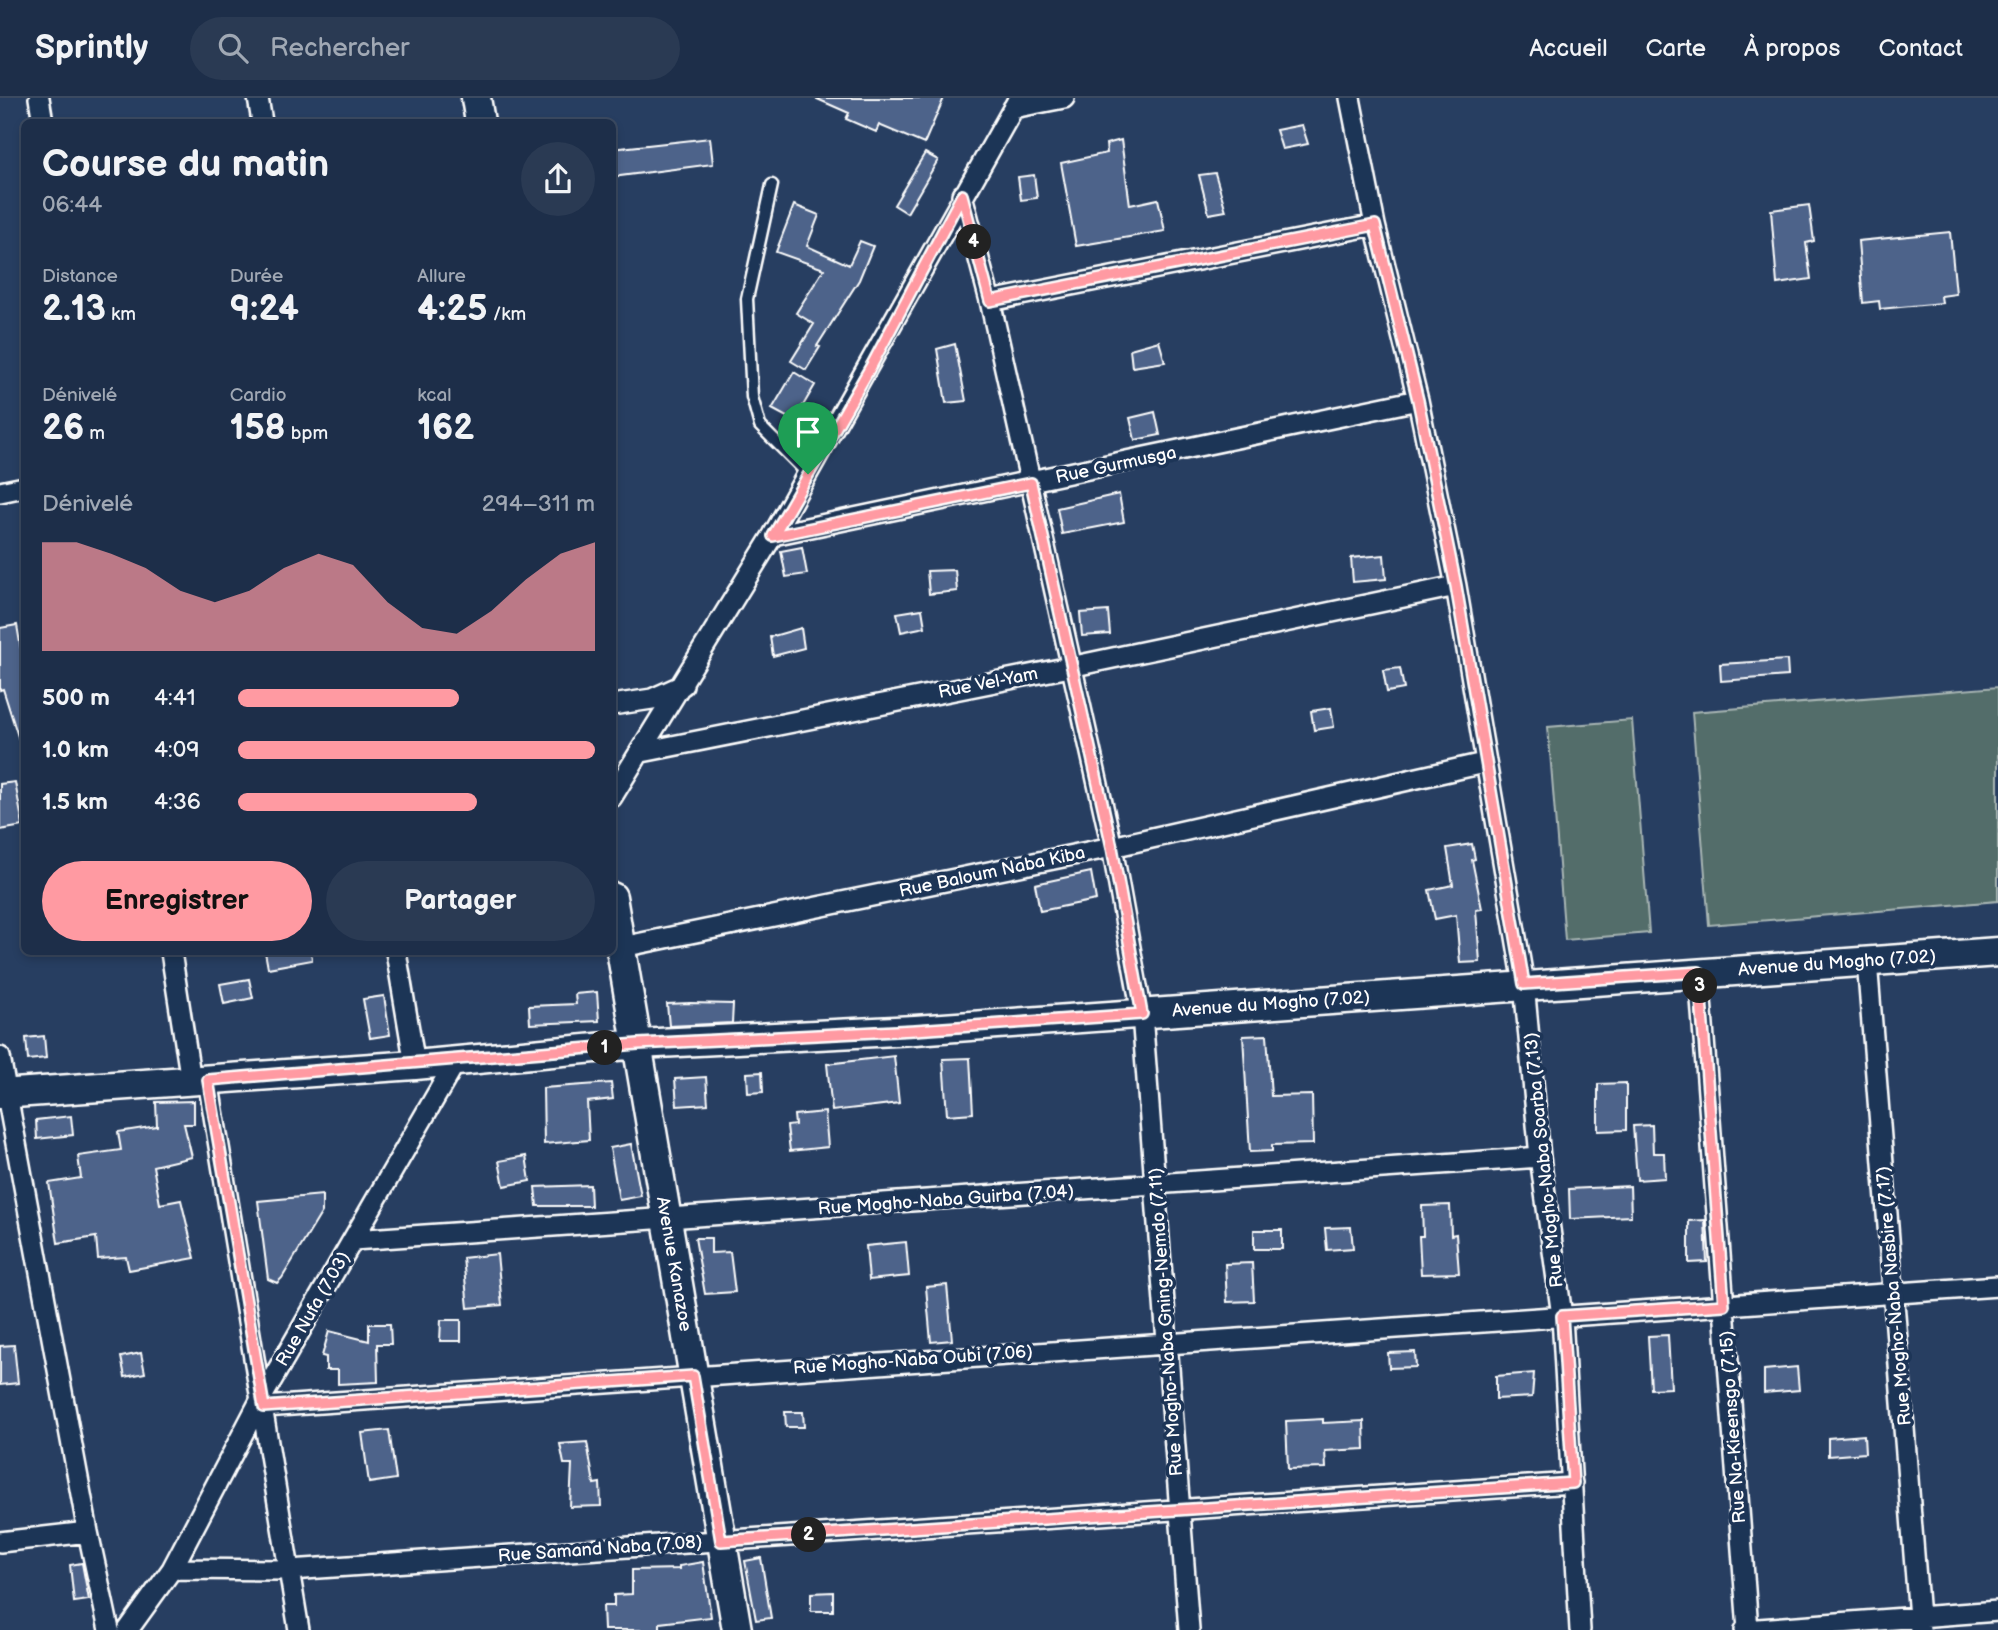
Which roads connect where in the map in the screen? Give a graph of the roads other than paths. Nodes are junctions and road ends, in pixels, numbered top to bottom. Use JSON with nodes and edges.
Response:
{"nodes":[{"id":1,"x":39,"y":98,"type":"edge"},
{"id":2,"x":258,"y":98,"type":"edge"},
{"id":3,"x":476,"y":98,"type":"edge"},
{"id":4,"x":1064,"y":98,"type":"edge"},
{"id":5,"x":1350,"y":98,"type":"edge"},
{"id":6,"x":1016,"y":103,"type":"edge"},
{"id":7,"x":42,"y":119,"type":"edge"},
{"id":8,"x":262,"y":119,"type":"edge"},
{"id":9,"x":480,"y":119,"type":"edge"},
{"id":10,"x":772,"y":185,"type":"dead end"},
{"id":11,"x":962,"y":195,"type":"junction"},
{"id":12,"x":1375,"y":225,"type":"junction"},
{"id":13,"x":990,"y":301,"type":"junction"},
{"id":14,"x":1418,"y":400,"type":"junction"},
{"id":15,"x":808,"y":474,"type":"junction"},
{"id":16,"x":1031,"y":483,"type":"junction"},
{"id":17,"x":21,"y":488,"type":"edge"},
{"id":18,"x":0,"y":492,"type":"edge"},
{"id":19,"x":773,"y":536,"type":"junction"},
{"id":20,"x":1456,"y":586,"type":"junction"},
{"id":21,"x":1070,"y":667,"type":"junction"},
{"id":22,"x":682,"y":685,"type":"junction"},
{"id":23,"x":616,"y":704,"type":"edge"},
{"id":24,"x":642,"y":752,"type":"junction"},
{"id":25,"x":1484,"y":763,"type":"junction"},
{"id":26,"x":616,"y":791,"type":"edge"},
{"id":27,"x":1112,"y":847,"type":"junction"},
{"id":28,"x":616,"y":917,"type":"edge"},
{"id":29,"x":622,"y":947,"type":"junction"},
{"id":30,"x":1998,"y":952,"type":"edge"},
{"id":31,"x":172,"y":955,"type":"edge"},
{"id":32,"x":397,"y":955,"type":"edge"},
{"id":33,"x":1867,"y":961,"type":"junction"},
{"id":34,"x":1699,"y":972,"type":"junction"},
{"id":35,"x":1524,"y":984,"type":"junction"},
{"id":36,"x":1142,"y":1014,"type":"junction"},
{"id":37,"x":638,"y":1044,"type":"junction"},
{"id":38,"x":0,"y":1057,"type":"edge"},
{"id":39,"x":456,"y":1061,"type":"junction"},
{"id":40,"x":415,"y":1065,"type":"junction"},
{"id":41,"x":200,"y":1081,"type":"junction"},
{"id":42,"x":3,"y":1093,"type":"edge"},
{"id":43,"x":1540,"y":1157,"type":"junction"},
{"id":44,"x":1155,"y":1186,"type":"junction"},
{"id":45,"x":666,"y":1217,"type":"junction"},
{"id":46,"x":353,"y":1240,"type":"junction"},
{"id":47,"x":1998,"y":1286,"type":"edge"},
{"id":48,"x":1894,"y":1293,"type":"junction"},
{"id":49,"x":1724,"y":1305,"type":"junction"},
{"id":50,"x":1562,"y":1316,"type":"junction"},
{"id":51,"x":1167,"y":1342,"type":"junction"},
{"id":52,"x":693,"y":1376,"type":"junction"},
{"id":53,"x":263,"y":1402,"type":"junction"},
{"id":54,"x":1573,"y":1483,"type":"junction"},
{"id":55,"x":1180,"y":1508,"type":"junction"},
{"id":56,"x":88,"y":1532,"type":"junction"},
{"id":57,"x":721,"y":1541,"type":"junction"},
{"id":58,"x":0,"y":1542,"type":"edge"},
{"id":59,"x":172,"y":1569,"type":"junction"},
{"id":60,"x":290,"y":1570,"type":"junction"},
{"id":61,"x":1998,"y":1611,"type":"edge"},
{"id":62,"x":1920,"y":1624,"type":"edge"},
{"id":63,"x":109,"y":1630,"type":"edge"},
{"id":64,"x":128,"y":1630,"type":"edge"},
{"id":65,"x":299,"y":1630,"type":"edge"},
{"id":66,"x":737,"y":1630,"type":"edge"},
{"id":67,"x":1189,"y":1630,"type":"edge"},
{"id":68,"x":1580,"y":1630,"type":"edge"},
{"id":69,"x":1747,"y":1630,"type":"edge"}],
"edges":[{"from":1,"to":7,"type":"street"},
{"from":2,"to":8,"type":"street"},
{"from":3,"to":9,"type":"main road"},
{"from":4,"to":6,"type":"street"},
{"from":5,"to":12,"type":"street","name":"Rue Mogho-Naba Soarba (7.13)"},
{"from":6,"to":11,"type":"street"},
{"from":10,"to":15,"type":"lane"},
{"from":11,"to":13,"type":"street","name":"Rue Mogho-Naba Gning-Nemdo (7.11)"},
{"from":11,"to":15,"type":"street"},
{"from":12,"to":13,"type":"street"},
{"from":12,"to":14,"type":"street","name":"Rue Mogho-Naba Soarba (7.13)"},
{"from":13,"to":16,"type":"street","name":"Rue Mogho-Naba Gning-Nemdo (7.11)"},
{"from":14,"to":16,"type":"street","name":"Rue Gurmusga"},
{"from":14,"to":20,"type":"street","name":"Rue Mogho-Naba Soarba (7.13)"},
{"from":15,"to":19,"type":"street"},
{"from":16,"to":19,"type":"street","name":"Rue Gurmusga"},
{"from":16,"to":21,"type":"street","name":"Rue Mogho-Naba Gning-Nemdo (7.11)"},
{"from":17,"to":18,"type":"street"},
{"from":19,"to":22,"type":"street"},
{"from":20,"to":21,"type":"street","name":"Rue Vel-Yam"},
{"from":20,"to":25,"type":"street","name":"Rue Mogho-Naba Soarba (7.13)"},
{"from":21,"to":24,"type":"street","name":"Rue Vel-Yam"},
{"from":21,"to":27,"type":"street","name":"Rue Mogho-Naba Gning-Nemdo (7.11)"},
{"from":22,"to":23,"type":"street"},
{"from":22,"to":24,"type":"street"},
{"from":24,"to":26,"type":"street"},
{"from":25,"to":27,"type":"street","name":"Rue Baloum Naba Kiba"},
{"from":25,"to":35,"type":"street","name":"Rue Mogho-Naba Soarba (7.13)"},
{"from":27,"to":29,"type":"street","name":"Rue Baloum Naba Kiba"},
{"from":27,"to":36,"type":"street","name":"Rue Mogho-Naba Gning-Nemdo (7.11)"},
{"from":28,"to":29,"type":"main road","name":"Avenue Kanazoe"},
{"from":29,"to":37,"type":"main road","name":"Avenue Kanazoe"},
{"from":30,"to":33,"type":"main road","name":"Avenue du Mogho (7.02)"},
{"from":31,"to":41,"type":"street"},
{"from":32,"to":40,"type":"street"},
{"from":33,"to":34,"type":"main road","name":"Avenue du Mogho (7.02)"},
{"from":33,"to":48,"type":"street","name":"Rue Mogho-Naba Nasbire (7.17)"},
{"from":34,"to":35,"type":"main road","name":"Avenue du Mogho (7.02)"},
{"from":34,"to":49,"type":"street","name":"Rue Na-Kieensgo (7.15)"},
{"from":35,"to":36,"type":"main road","name":"Avenue du Mogho (7.02)"},
{"from":35,"to":43,"type":"street","name":"Rue Mogho-Naba Soarba (7.13)"},
{"from":36,"to":37,"type":"main road","name":"Avenue du Mogho (7.02)"},
{"from":36,"to":44,"type":"street","name":"Rue Mogho-Naba Gning-Nemdo (7.11)"},
{"from":37,"to":39,"type":"main road","name":"Avenue du Mogho (7.02)"},
{"from":37,"to":45,"type":"main road","name":"Avenue Kanazoe"},
{"from":38,"to":42,"type":"street"},
{"from":39,"to":40,"type":"main road","name":"Avenue du Mogho (7.02)"},
{"from":39,"to":46,"type":"street","name":"Rue Nufa (7.03)"},
{"from":40,"to":41,"type":"main road","name":"Avenue du Mogho (7.02)"},
{"from":41,"to":42,"type":"main road","name":"Avenue du Mogho (7.02)"},
{"from":41,"to":53,"type":"street"},
{"from":42,"to":56,"type":"street"},
{"from":43,"to":44,"type":"street","name":"Rue Mogho-Naba Guirba (7.04)"},
{"from":43,"to":50,"type":"street","name":"Rue Mogho-Naba Soarba (7.13)"},
{"from":44,"to":45,"type":"street","name":"Rue Mogho-Naba Guirba (7.04)"},
{"from":44,"to":51,"type":"street","name":"Rue Mogho-Naba Gning-Nemdo (7.11)"},
{"from":45,"to":46,"type":"street","name":"Rue Mogho-Naba Guirba (7.04)"},
{"from":45,"to":52,"type":"main road","name":"Avenue Kanazoe"},
{"from":46,"to":53,"type":"street","name":"Rue Nufa (7.03)"},
{"from":47,"to":48,"type":"street","name":"Rue Mogho-Naba Oubi (7.06)"},
{"from":48,"to":49,"type":"street","name":"Rue Mogho-Naba Oubi (7.06)"},
{"from":48,"to":62,"type":"street","name":"Rue Mogho-Naba Nasbire (7.17)"},
{"from":49,"to":50,"type":"street","name":"Rue Mogho-Naba Oubi (7.06)"},
{"from":49,"to":69,"type":"street","name":"Rue Na-Kieensgo (7.15)"},
{"from":50,"to":51,"type":"street","name":"Rue Mogho-Naba Oubi (7.06)"},
{"from":50,"to":54,"type":"street","name":"Rue Mogho-Naba Soarba (7.13)"},
{"from":51,"to":52,"type":"street","name":"Rue Mogho-Naba Oubi (7.06)"},
{"from":51,"to":55,"type":"street","name":"Rue Mogho-Naba Gning-Nemdo (7.11)"},
{"from":52,"to":53,"type":"street","name":"Rue Mogho-Naba Oubi (7.06)"},
{"from":52,"to":57,"type":"main road","name":"Avenue Kanazoe"},
{"from":53,"to":59,"type":"street","name":"Rue Nufa (7.03)"},
{"from":53,"to":60,"type":"street"},
{"from":54,"to":55,"type":"street","name":"Rue Samand Naba (7.08)"},
{"from":54,"to":68,"type":"street","name":"Rue Mogho-Naba Soarba (7.13)"},
{"from":55,"to":57,"type":"street","name":"Rue Samand Naba (7.08)"},
{"from":55,"to":67,"type":"street","name":"Rue Mogho-Naba Gning-Nemdo (7.11)"},
{"from":56,"to":58,"type":"street"},
{"from":56,"to":63,"type":"street"},
{"from":57,"to":60,"type":"street","name":"Rue Samand Naba (7.08)"},
{"from":57,"to":66,"type":"main road","name":"Avenue Kanazoe"},
{"from":59,"to":60,"type":"street","name":"Rue Samand Naba (7.08)"},
{"from":59,"to":64,"type":"street","name":"Rue Nufa (7.03)"},
{"from":60,"to":65,"type":"street"},
{"from":61,"to":62,"type":"street"},
{"from":62,"to":69,"type":"street"}]}
